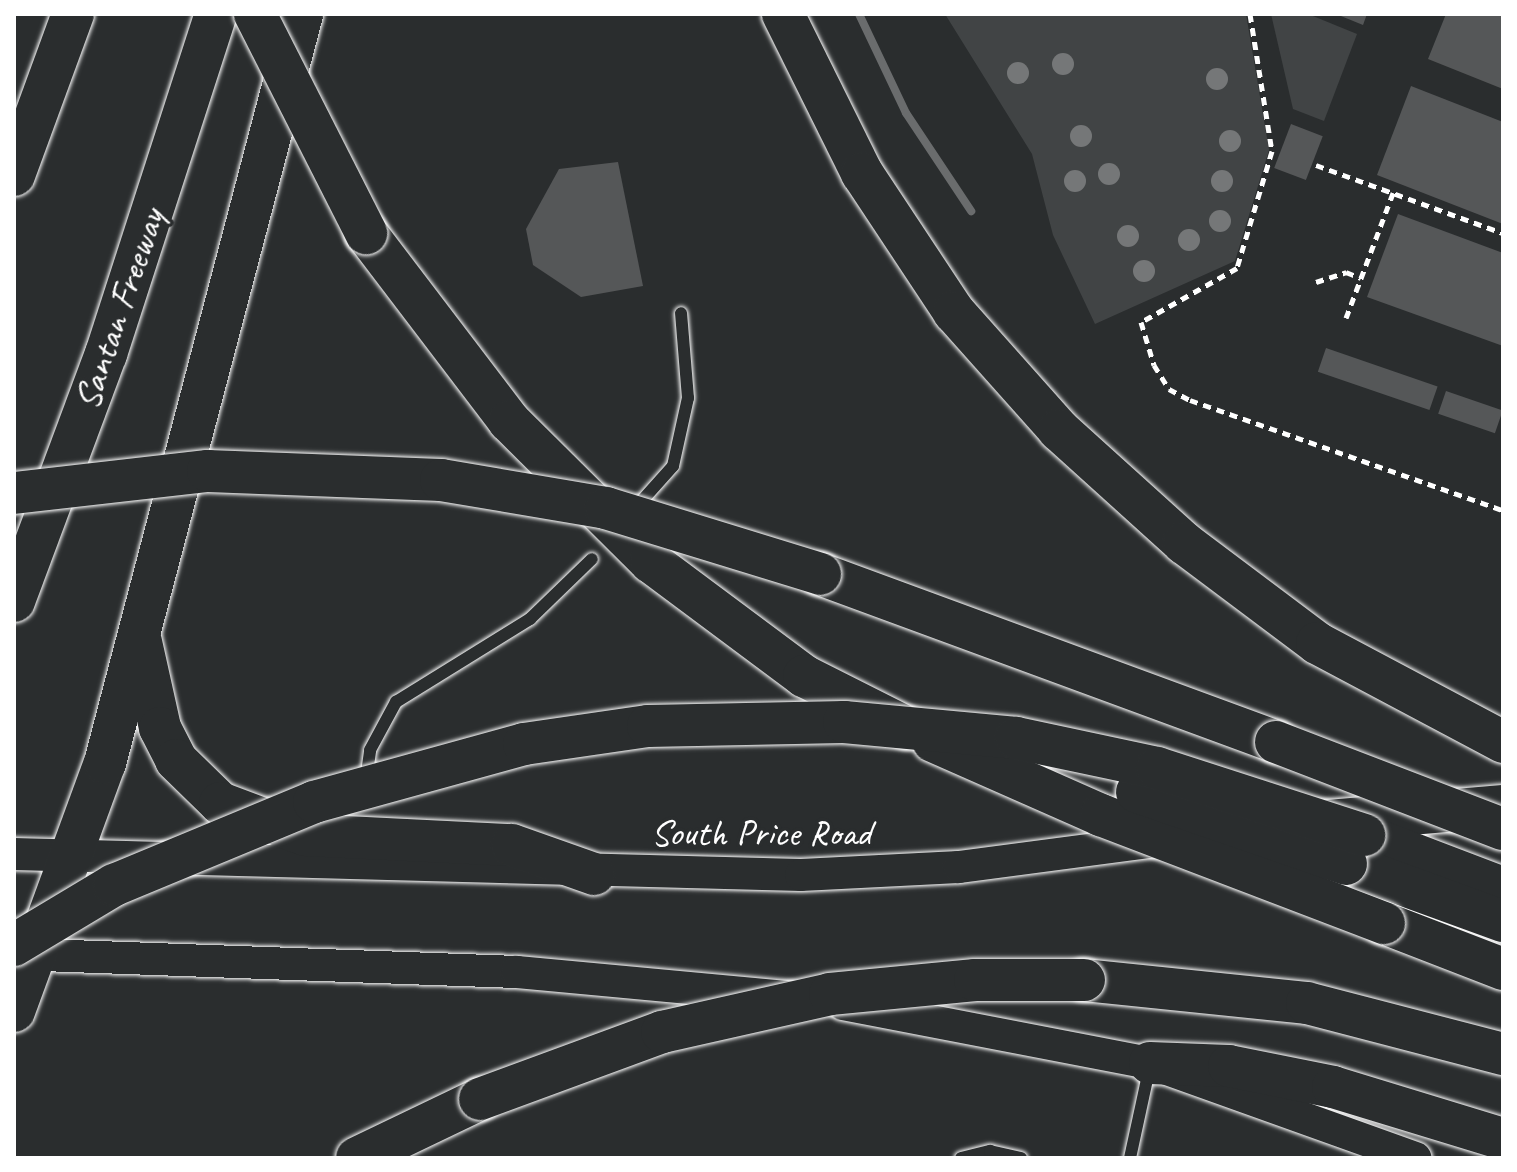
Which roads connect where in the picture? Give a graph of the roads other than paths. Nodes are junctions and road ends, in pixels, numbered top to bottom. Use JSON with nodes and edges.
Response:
{"nodes":[{"id":1,"x":73,"y":14,"type":"edge"},
{"id":2,"x":216,"y":14,"type":"edge"},
{"id":3,"x":255,"y":14,"type":"edge"},
{"id":4,"x":302,"y":14,"type":"edge"},
{"id":5,"x":783,"y":14,"type":"edge"},
{"id":6,"x":14,"y":175,"type":"edge"},
{"id":7,"x":681,"y":313,"type":"dead end"},
{"id":8,"x":14,"y":493,"type":"edge"},
{"id":9,"x":639,"y":504,"type":"dead end"},
{"id":10,"x":592,"y":559,"type":"dead end"},
{"id":11,"x":14,"y":601,"type":"edge"},
{"id":12,"x":139,"y":632,"type":"junction"},
{"id":13,"x":1503,"y":742,"type":"edge"},
{"id":14,"x":1503,"y":785,"type":"edge"},
{"id":15,"x":1503,"y":806,"type":"edge"},
{"id":16,"x":359,"y":822,"type":"junction"},
{"id":17,"x":1254,"y":828,"type":"junction"},
{"id":18,"x":1503,"y":829,"type":"edge"},
{"id":19,"x":1355,"y":850,"type":"junction"},
{"id":20,"x":15,"y":854,"type":"edge"},
{"id":21,"x":73,"y":858,"type":"junction"},
{"id":22,"x":594,"y":874,"type":"junction"},
{"id":23,"x":1503,"y":888,"type":"edge"},
{"id":24,"x":1503,"y":921,"type":"edge"},
{"id":25,"x":20,"y":957,"type":"edge"},
{"id":26,"x":1503,"y":969,"type":"edge"},
{"id":27,"x":14,"y":1011,"type":"edge"},
{"id":28,"x":1503,"y":1054,"type":"edge"},
{"id":29,"x":1150,"y":1063,"type":"junction"},
{"id":30,"x":1503,"y":1139,"type":"edge"},
{"id":31,"x":357,"y":1158,"type":"edge"},
{"id":32,"x":961,"y":1158,"type":"edge"},
{"id":33,"x":1021,"y":1158,"type":"edge"},
{"id":34,"x":1130,"y":1158,"type":"edge"},
{"id":35,"x":1416,"y":1158,"type":"edge"}],
"edges":[{"from":1,"to":6,"type":"highway"},
{"from":2,"to":11,"type":"highway","name":"Santan Freeway"},
{"from":3,"to":26,"type":"highway","bridge":true},
{"from":4,"to":12,"type":"highway"},
{"from":5,"to":13,"type":"highway"},
{"from":7,"to":9,"type":"lane"},
{"from":8,"to":18,"type":"highway","bridge":true},
{"from":10,"to":16,"type":"lane"},
{"from":12,"to":16,"type":"highway"},
{"from":12,"to":21,"type":"highway"},
{"from":14,"to":17,"type":"main road","name":"South Price Road"},
{"from":15,"to":17,"type":"highway"},
{"from":16,"to":22,"type":"highway"},
{"from":17,"to":22,"type":"main road","name":"South Price Road"},
{"from":19,"to":23,"type":"highway"},
{"from":19,"to":24,"type":"highway"},
{"from":19,"to":25,"type":"highway","bridge":true},
{"from":20,"to":21,"type":"main road","name":"South Price Road"},
{"from":21,"to":22,"type":"main road","name":"South Price Road"},
{"from":21,"to":25,"type":"highway"},
{"from":25,"to":27,"type":"highway"},
{"from":25,"to":29,"type":"main road"},
{"from":28,"to":31,"type":"highway","bridge":true},
{"from":29,"to":30,"type":"highway"},
{"from":29,"to":34,"type":"lane"},
{"from":29,"to":35,"type":"main road"},
{"from":32,"to":33,"type":"lane"}]}
